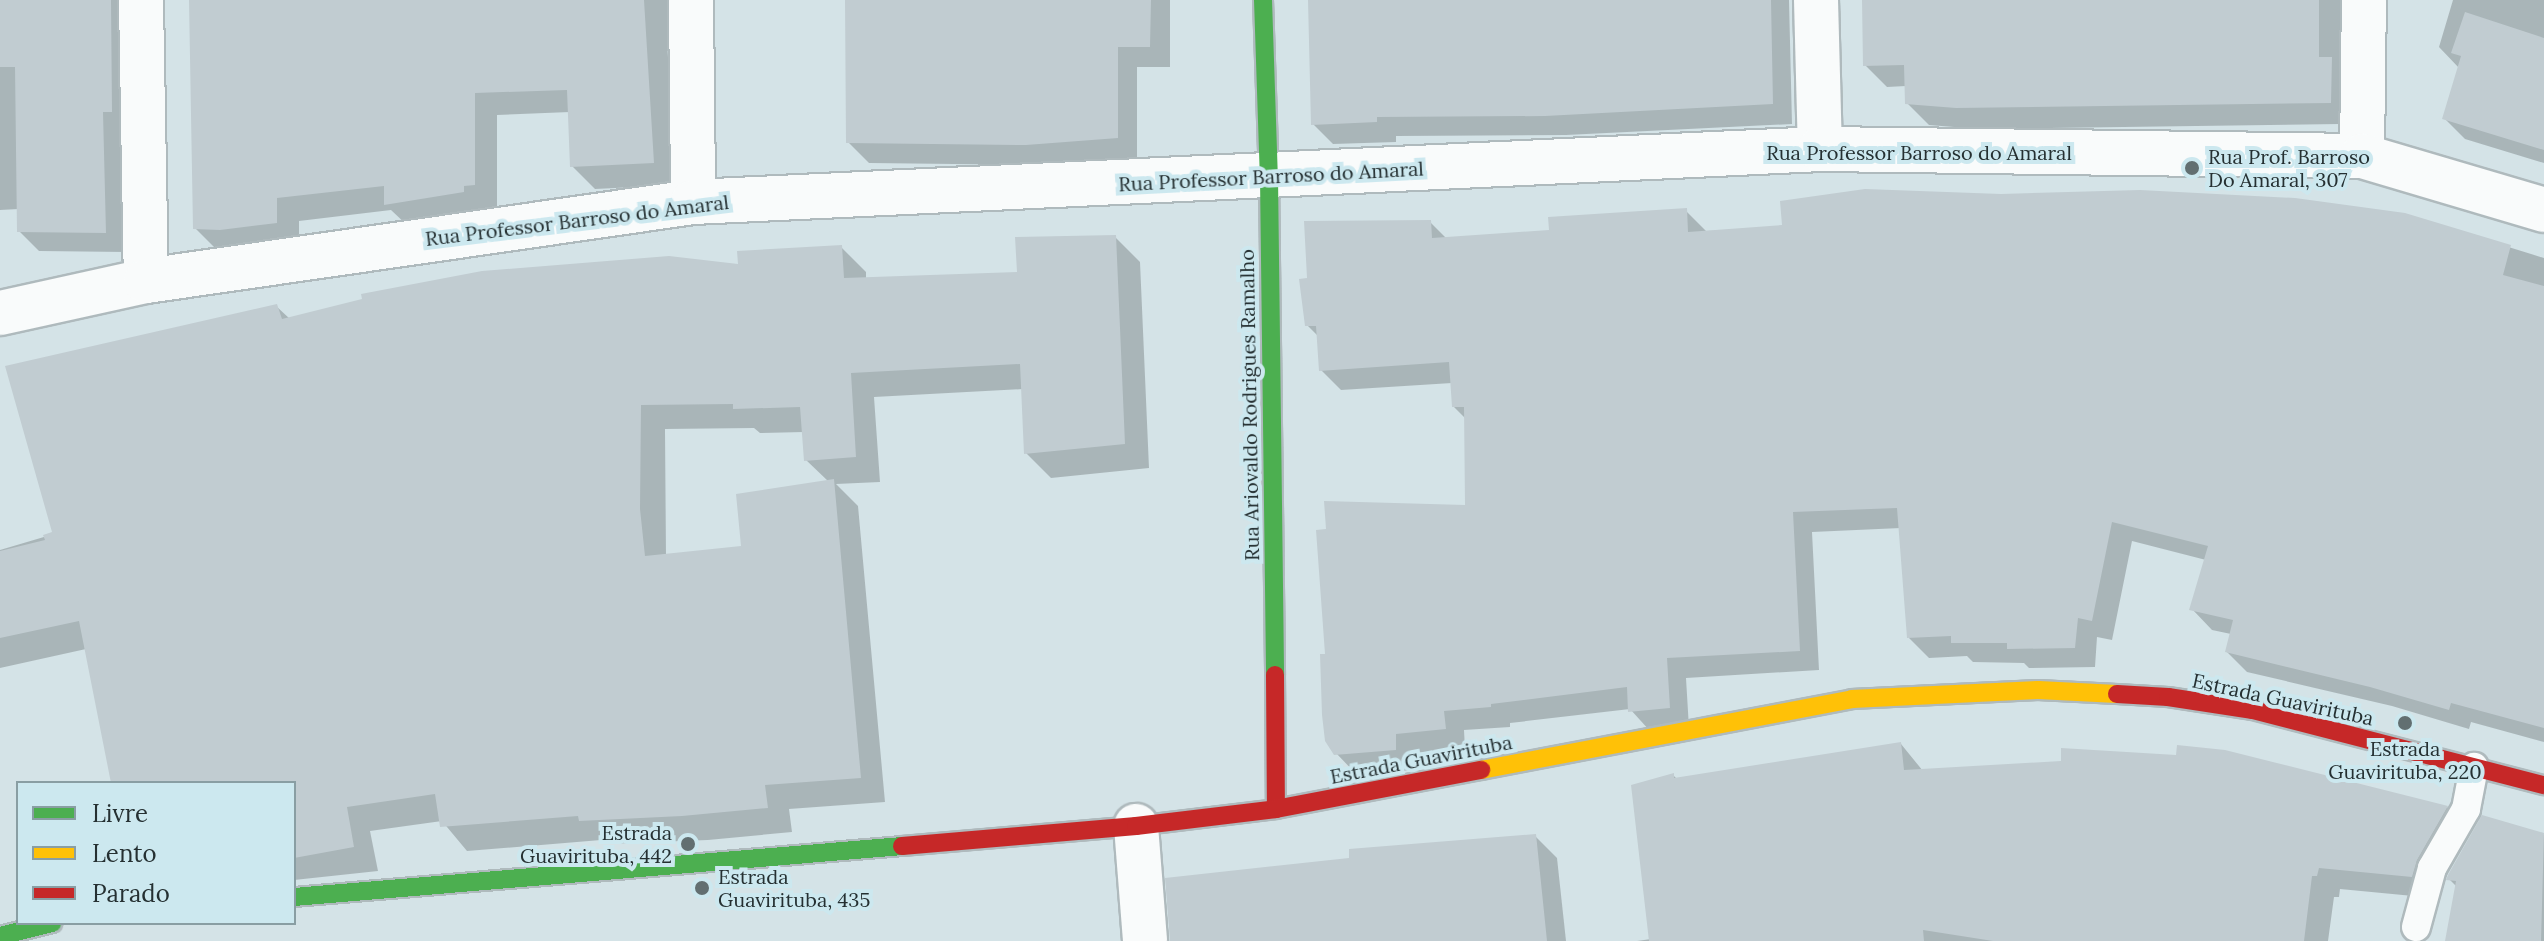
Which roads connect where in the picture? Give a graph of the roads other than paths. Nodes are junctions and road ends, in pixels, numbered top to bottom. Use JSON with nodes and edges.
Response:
{"nodes":[{"id":1,"x":141,"y":0,"type":"edge"},
{"id":2,"x":691,"y":0,"type":"edge"},
{"id":3,"x":1263,"y":0,"type":"edge"},
{"id":4,"x":1816,"y":0,"type":"edge"},
{"id":5,"x":2364,"y":0,"type":"edge"},
{"id":6,"x":1820,"y":149,"type":"junction"},
{"id":7,"x":2362,"y":156,"type":"junction"},
{"id":8,"x":1269,"y":177,"type":"junction"},
{"id":9,"x":693,"y":202,"type":"junction"},
{"id":10,"x":2544,"y":210,"type":"edge"},
{"id":11,"x":146,"y":281,"type":"junction"},
{"id":12,"x":0,"y":313,"type":"edge"},
{"id":13,"x":2474,"y":767,"type":"junction"},
{"id":14,"x":2544,"y":785,"type":"edge"},
{"id":15,"x":1276,"y":809,"type":"junction"},
{"id":16,"x":1136,"y":826,"type":"junction"},
{"id":17,"x":296,"y":897,"type":"edge"},
{"id":18,"x":44,"y":925,"type":"edge"},
{"id":19,"x":2416,"y":927,"type":"dead end"},
{"id":20,"x":0,"y":936,"type":"edge"},
{"id":21,"x":1145,"y":941,"type":"edge"}],
"edges":[{"from":1,"to":11,"type":"street"},
{"from":2,"to":9,"type":"street"},
{"from":3,"to":8,"type":"street","name":"Rua Ariovaldo Rodrigues Ramalho"},
{"from":4,"to":6,"type":"street"},
{"from":5,"to":7,"type":"street"},
{"from":6,"to":7,"type":"street","name":"Rua Professor Barroso do Amaral"},
{"from":6,"to":8,"type":"street","name":"Rua Professor Barroso do Amaral"},
{"from":7,"to":10,"type":"street","name":"Rua Professor Barroso do Amaral"},
{"from":8,"to":9,"type":"street","name":"Rua Professor Barroso do Amaral"},
{"from":8,"to":15,"type":"street","name":"Rua Ariovaldo Rodrigues Ramalho"},
{"from":9,"to":11,"type":"street","name":"Rua Professor Barroso do Amaral"},
{"from":11,"to":12,"type":"street","name":"Rua Professor Barroso do Amaral"},
{"from":13,"to":14,"type":"street","name":"Estrada Guavirituba"},
{"from":13,"to":15,"type":"street","name":"Estrada Guavirituba"},
{"from":13,"to":19,"type":"lane"},
{"from":15,"to":16,"type":"street","name":"Estrada Guavirituba"},
{"from":16,"to":17,"type":"street","name":"Estrada Guavirituba"},
{"from":16,"to":21,"type":"street"},
{"from":18,"to":20,"type":"street"}]}
